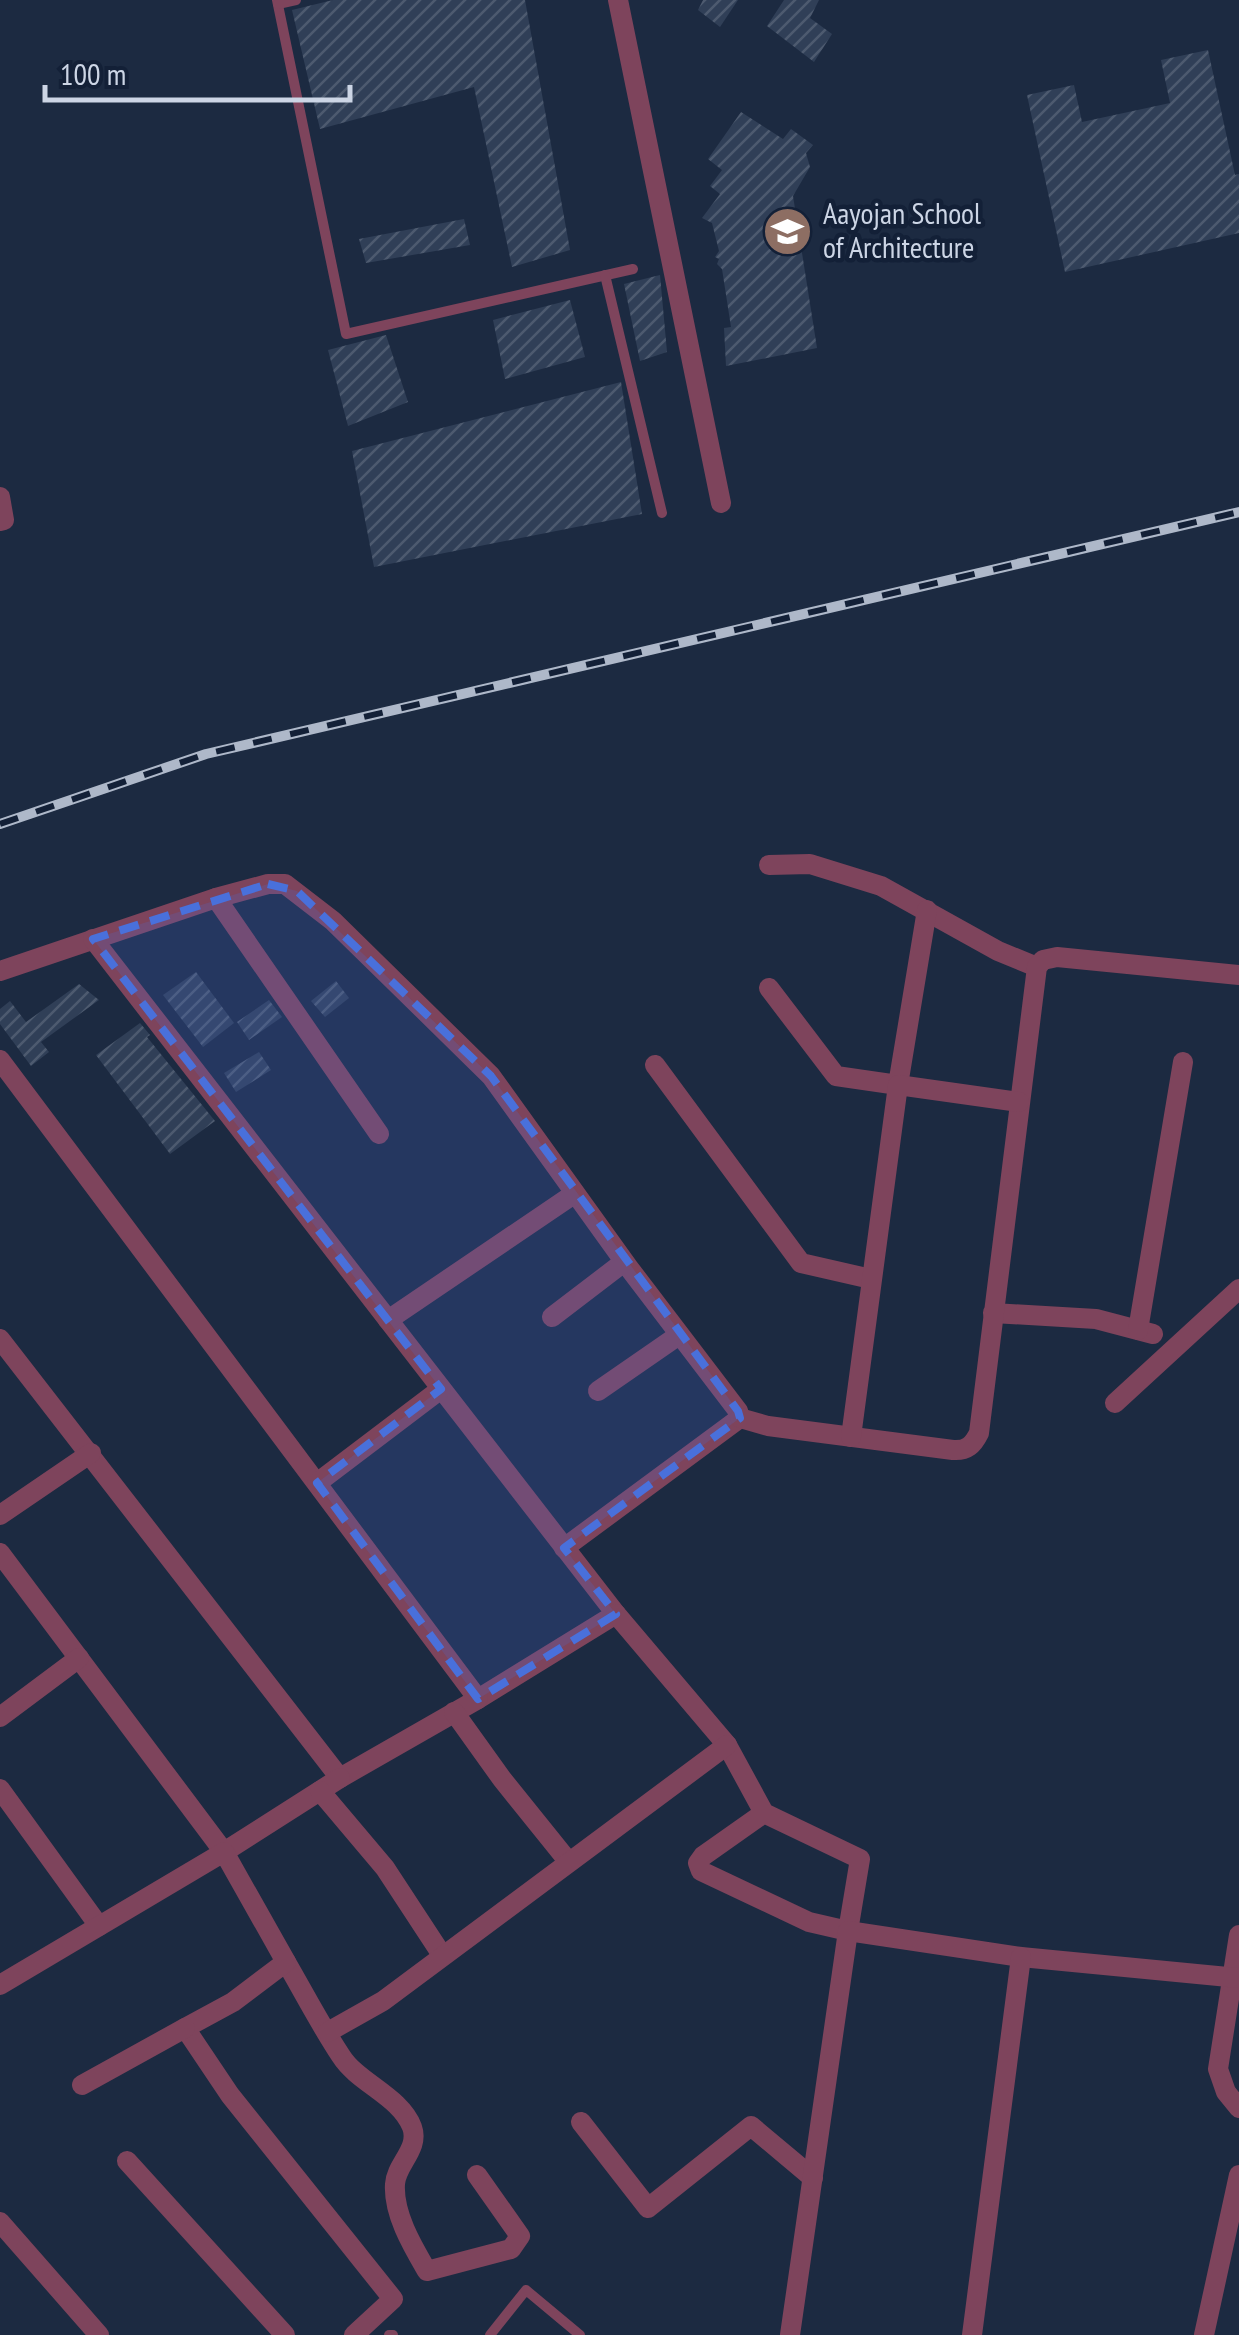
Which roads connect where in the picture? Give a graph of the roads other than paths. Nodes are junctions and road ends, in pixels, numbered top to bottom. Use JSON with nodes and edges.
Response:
{"nodes":[{"id":1,"x":296,"y":0,"type":"edge"},
{"id":2,"x":618,"y":0,"type":"edge"},
{"id":3,"x":278,"y":2,"type":"edge"},
{"id":4,"x":633,"y":269,"type":"dead end"},
{"id":5,"x":605,"y":275,"type":"junction"},
{"id":6,"x":0,"y":497,"type":"edge"},
{"id":7,"x":721,"y":503,"type":"dead end"},
{"id":8,"x":662,"y":513,"type":"dead end"},
{"id":9,"x":0,"y":521,"type":"edge"},
{"id":10,"x":768,"y":865,"type":"dead end"},
{"id":11,"x":216,"y":898,"type":"junction"},
{"id":12,"x":927,"y":910,"type":"junction"},
{"id":13,"x":92,"y":940,"type":"junction"},
{"id":14,"x":1037,"y":967,"type":"junction"},
{"id":15,"x":0,"y":971,"type":"edge"},
{"id":16,"x":1239,"y":974,"type":"edge"},
{"id":17,"x":769,"y":988,"type":"dead end"},
{"id":18,"x":0,"y":1060,"type":"edge"},
{"id":19,"x":1183,"y":1062,"type":"dead end"},
{"id":20,"x":655,"y":1065,"type":"dead end"},
{"id":21,"x":898,"y":1085,"type":"junction"},
{"id":22,"x":1019,"y":1102,"type":"junction"},
{"id":23,"x":379,"y":1134,"type":"dead end"},
{"id":24,"x":574,"y":1194,"type":"junction"},
{"id":25,"x":624,"y":1262,"type":"junction"},
{"id":26,"x":872,"y":1279,"type":"junction"},
{"id":27,"x":1239,"y":1288,"type":"edge"},
{"id":28,"x":993,"y":1313,"type":"junction"},
{"id":29,"x":552,"y":1317,"type":"dead end"},
{"id":30,"x":388,"y":1320,"type":"junction"},
{"id":31,"x":679,"y":1335,"type":"junction"},
{"id":32,"x":0,"y":1338,"type":"edge"},
{"id":33,"x":441,"y":1389,"type":"junction"},
{"id":34,"x":598,"y":1391,"type":"dead end"},
{"id":35,"x":1115,"y":1403,"type":"dead end"},
{"id":36,"x":740,"y":1418,"type":"junction"},
{"id":37,"x":850,"y":1437,"type":"junction"},
{"id":38,"x":90,"y":1452,"type":"junction"},
{"id":39,"x":317,"y":1483,"type":"junction"},
{"id":40,"x":0,"y":1515,"type":"edge"},
{"id":41,"x":564,"y":1548,"type":"junction"},
{"id":42,"x":0,"y":1553,"type":"edge"},
{"id":43,"x":616,"y":1614,"type":"junction"},
{"id":44,"x":79,"y":1658,"type":"junction"},
{"id":45,"x":478,"y":1698,"type":"junction"},
{"id":46,"x":454,"y":1712,"type":"junction"},
{"id":47,"x":0,"y":1717,"type":"edge"},
{"id":48,"x":727,"y":1745,"type":"junction"},
{"id":49,"x":340,"y":1778,"type":"junction"},
{"id":50,"x":0,"y":1789,"type":"edge"},
{"id":51,"x":320,"y":1791,"type":"junction"},
{"id":52,"x":764,"y":1813,"type":"junction"},
{"id":53,"x":224,"y":1852,"type":"junction"},
{"id":54,"x":568,"y":1861,"type":"junction"},
{"id":55,"x":99,"y":1926,"type":"junction"},
{"id":56,"x":848,"y":1931,"type":"junction"},
{"id":57,"x":1239,"y":1935,"type":"edge"},
{"id":58,"x":442,"y":1954,"type":"junction"},
{"id":59,"x":1021,"y":1957,"type":"junction"},
{"id":60,"x":286,"y":1962,"type":"junction"},
{"id":61,"x":1235,"y":1978,"type":"edge"},
{"id":62,"x":0,"y":1985,"type":"edge"},
{"id":63,"x":185,"y":2028,"type":"junction"},
{"id":64,"x":328,"y":2032,"type":"junction"},
{"id":65,"x":82,"y":2085,"type":"dead end"},
{"id":66,"x":1239,"y":2108,"type":"edge"},
{"id":67,"x":581,"y":2122,"type":"dead end"},
{"id":68,"x":128,"y":2160,"type":"dead end"},
{"id":69,"x":477,"y":2175,"type":"dead end"},
{"id":70,"x":1239,"y":2175,"type":"edge"},
{"id":71,"x":813,"y":2178,"type":"junction"},
{"id":72,"x":1237,"y":2200,"type":"edge"},
{"id":73,"x":0,"y":2222,"type":"edge"},
{"id":74,"x":99,"y":2335,"type":"edge"},
{"id":75,"x":285,"y":2335,"type":"edge"},
{"id":76,"x":354,"y":2335,"type":"edge"},
{"id":77,"x":490,"y":2335,"type":"edge"},
{"id":78,"x":580,"y":2335,"type":"edge"},
{"id":79,"x":790,"y":2335,"type":"edge"},
{"id":80,"x":972,"y":2335,"type":"edge"},
{"id":81,"x":1204,"y":2335,"type":"edge"}],
"edges":[{"from":1,"to":3,"type":"lane"},
{"from":2,"to":7,"type":"street"},
{"from":3,"to":5,"type":"lane"},
{"from":4,"to":5,"type":"lane"},
{"from":5,"to":8,"type":"lane"},
{"from":6,"to":9,"type":"street"},
{"from":10,"to":12,"type":"street"},
{"from":11,"to":13,"type":"street"},
{"from":11,"to":23,"type":"street"},
{"from":11,"to":24,"type":"street"},
{"from":12,"to":14,"type":"street"},
{"from":12,"to":21,"type":"street"},
{"from":13,"to":15,"type":"street"},
{"from":13,"to":30,"type":"street"},
{"from":14,"to":16,"type":"street"},
{"from":14,"to":22,"type":"street"},
{"from":17,"to":21,"type":"street"},
{"from":18,"to":39,"type":"street"},
{"from":19,"to":28,"type":"street"},
{"from":20,"to":26,"type":"street"},
{"from":21,"to":22,"type":"street"},
{"from":21,"to":26,"type":"street"},
{"from":22,"to":28,"type":"street"},
{"from":24,"to":25,"type":"street"},
{"from":24,"to":30,"type":"street"},
{"from":25,"to":29,"type":"street"},
{"from":25,"to":31,"type":"street"},
{"from":26,"to":37,"type":"street"},
{"from":27,"to":35,"type":"street"},
{"from":28,"to":37,"type":"street"},
{"from":30,"to":33,"type":"street"},
{"from":31,"to":34,"type":"street"},
{"from":31,"to":36,"type":"street"},
{"from":32,"to":38,"type":"street"},
{"from":33,"to":39,"type":"street"},
{"from":33,"to":41,"type":"street"},
{"from":36,"to":37,"type":"street"},
{"from":36,"to":41,"type":"street"},
{"from":38,"to":40,"type":"street"},
{"from":38,"to":49,"type":"street"},
{"from":39,"to":45,"type":"street"},
{"from":41,"to":43,"type":"street"},
{"from":42,"to":44,"type":"street"},
{"from":43,"to":45,"type":"street"},
{"from":43,"to":48,"type":"street"},
{"from":44,"to":47,"type":"street"},
{"from":44,"to":53,"type":"street"},
{"from":45,"to":46,"type":"street"},
{"from":46,"to":49,"type":"street"},
{"from":46,"to":54,"type":"street"},
{"from":48,"to":52,"type":"street"},
{"from":48,"to":54,"type":"street"},
{"from":49,"to":51,"type":"street"},
{"from":50,"to":55,"type":"street"},
{"from":51,"to":53,"type":"street"},
{"from":51,"to":58,"type":"street"},
{"from":52,"to":56,"type":"street"},
{"from":52,"to":56,"type":"street"},
{"from":53,"to":55,"type":"street"},
{"from":53,"to":60,"type":"street"},
{"from":54,"to":58,"type":"street"},
{"from":55,"to":62,"type":"street"},
{"from":56,"to":59,"type":"street"},
{"from":56,"to":71,"type":"street"},
{"from":57,"to":61,"type":"street"},
{"from":58,"to":64,"type":"street"},
{"from":59,"to":61,"type":"street"},
{"from":59,"to":80,"type":"street"},
{"from":60,"to":63,"type":"street"},
{"from":60,"to":64,"type":"street"},
{"from":61,"to":66,"type":"street"},
{"from":63,"to":65,"type":"street"},
{"from":63,"to":76,"type":"street"},
{"from":64,"to":69,"type":"street"},
{"from":67,"to":71,"type":"street"},
{"from":68,"to":75,"type":"street"},
{"from":70,"to":72,"type":"street"},
{"from":71,"to":79,"type":"street"},
{"from":72,"to":81,"type":"street"},
{"from":73,"to":74,"type":"street"},
{"from":77,"to":78,"type":"lane"}]}
